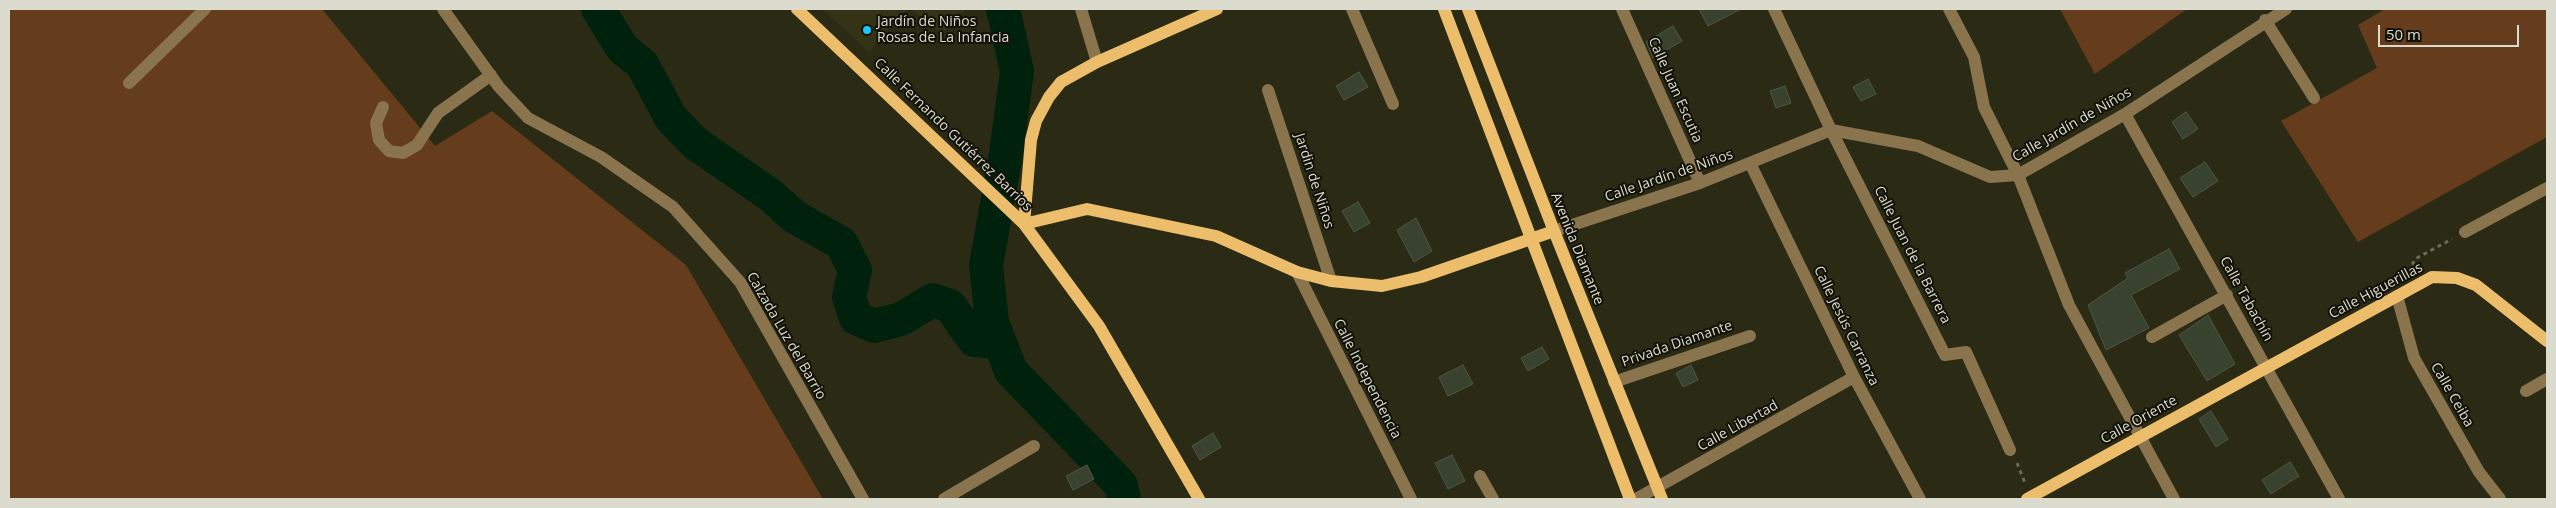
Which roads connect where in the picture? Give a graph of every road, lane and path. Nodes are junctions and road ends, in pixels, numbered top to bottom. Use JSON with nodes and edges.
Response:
{"nodes":[{"id":1,"x":205,"y":9,"type":"edge"},
{"id":2,"x":443,"y":9,"type":"edge"},
{"id":3,"x":797,"y":9,"type":"edge"},
{"id":4,"x":1081,"y":9,"type":"edge"},
{"id":5,"x":1217,"y":9,"type":"edge"},
{"id":6,"x":1352,"y":9,"type":"edge"},
{"id":7,"x":1444,"y":9,"type":"edge"},
{"id":8,"x":1468,"y":9,"type":"edge"},
{"id":9,"x":1622,"y":9,"type":"edge"},
{"id":10,"x":1774,"y":9,"type":"edge"},
{"id":11,"x":1949,"y":9,"type":"edge"},
{"id":12,"x":2286,"y":9,"type":"edge"},
{"id":13,"x":2265,"y":20,"type":"junction"},
{"id":14,"x":1097,"y":62,"type":"junction"},
{"id":15,"x":491,"y":75,"type":"junction"},
{"id":16,"x":130,"y":83,"type":"dead end"},
{"id":17,"x":1268,"y":90,"type":"dead end"},
{"id":18,"x":2314,"y":98,"type":"dead end"},
{"id":19,"x":1393,"y":104,"type":"dead end"},
{"id":20,"x":383,"y":107,"type":"dead end"},
{"id":21,"x":2125,"y":114,"type":"junction"},
{"id":22,"x":1831,"y":130,"type":"junction"},
{"id":23,"x":1750,"y":163,"type":"junction"},
{"id":24,"x":2018,"y":175,"type":"junction"},
{"id":25,"x":1700,"y":183,"type":"junction"},
{"id":26,"x":2547,"y":188,"type":"edge"},
{"id":27,"x":1024,"y":224,"type":"junction"},
{"id":28,"x":1554,"y":231,"type":"junction"},
{"id":29,"x":2466,"y":232,"type":"joint"},
{"id":30,"x":1531,"y":240,"type":"junction"},
{"id":31,"x":1296,"y":272,"type":"junction"},
{"id":32,"x":1331,"y":280,"type":"junction"},
{"id":33,"x":2227,"y":295,"type":"junction"},
{"id":34,"x":2397,"y":296,"type":"junction"},
{"id":35,"x":1750,"y":336,"type":"dead end"},
{"id":36,"x":2152,"y":337,"type":"dead end"},
{"id":37,"x":2547,"y":341,"type":"edge"},
{"id":38,"x":2267,"y":366,"type":"junction"},
{"id":39,"x":1854,"y":377,"type":"junction"},
{"id":40,"x":2547,"y":380,"type":"edge"},
{"id":41,"x":1614,"y":382,"type":"junction"},
{"id":42,"x":2526,"y":391,"type":"dead end"},
{"id":43,"x":2140,"y":437,"type":"junction"},
{"id":44,"x":1034,"y":446,"type":"dead end"},
{"id":45,"x":2010,"y":450,"type":"joint"},
{"id":46,"x":1480,"y":476,"type":"dead end"},
{"id":47,"x":1660,"y":494,"type":"edge"},
{"id":48,"x":2029,"y":498,"type":"edge"},
{"id":49,"x":863,"y":499,"type":"edge"},
{"id":50,"x":944,"y":499,"type":"edge"},
{"id":51,"x":1199,"y":499,"type":"edge"},
{"id":52,"x":1411,"y":499,"type":"edge"},
{"id":53,"x":1493,"y":499,"type":"edge"},
{"id":54,"x":1630,"y":499,"type":"edge"},
{"id":55,"x":1636,"y":499,"type":"edge"},
{"id":56,"x":1920,"y":499,"type":"edge"},
{"id":57,"x":2174,"y":499,"type":"edge"},
{"id":58,"x":2339,"y":499,"type":"edge"},
{"id":59,"x":2500,"y":499,"type":"edge"}],
"edges":[{"from":1,"to":16,"type":"street"},
{"from":2,"to":15,"type":"street","name":"Calzada Luz del Barrio"},
{"from":3,"to":27,"type":"main road","name":"Calle Fernando Gutiérrez Barrios"},
{"from":4,"to":14,"type":"street"},
{"from":5,"to":14,"type":"main road"},
{"from":6,"to":19,"type":"street"},
{"from":7,"to":30,"type":"main road"},
{"from":8,"to":28,"type":"main road","name":"Avenida Diamante"},
{"from":9,"to":25,"type":"street","name":"Calle Juan Escutia"},
{"from":10,"to":22,"type":"street","name":"Calle Juan de la Barrera"},
{"from":11,"to":24,"type":"street"},
{"from":12,"to":13,"type":"street","name":"Calle Jardín de Niños"},
{"from":13,"to":18,"type":"street"},
{"from":13,"to":21,"type":"street","name":"Calle Jardín de Niños"},
{"from":14,"to":27,"type":"main road"},
{"from":15,"to":20,"type":"street"},
{"from":15,"to":49,"type":"street","name":"Calzada Luz del Barrio"},
{"from":17,"to":32,"type":"street","name":"Jardin de Niños"},
{"from":21,"to":24,"type":"street","name":"Calle Jardín de Niños"},
{"from":21,"to":33,"type":"street","name":"Calle Tabachín"},
{"from":22,"to":23,"type":"street","name":"Calle Jardín de Niños"},
{"from":22,"to":24,"type":"street","name":"Calle Jardín de Niños"},
{"from":22,"to":45,"type":"street","name":"Calle Juan de la Barrera"},
{"from":23,"to":25,"type":"street","name":"Calle Jardín de Niños"},
{"from":23,"to":39,"type":"street","name":"Calle Jesús Carranza"},
{"from":24,"to":43,"type":"street"},
{"from":25,"to":28,"type":"street","name":"Calle Jardín de Niños"},
{"from":26,"to":29,"type":"street"},
{"from":27,"to":31,"type":"main road","name":"Calle Jardín de Niños"},
{"from":27,"to":51,"type":"main road","name":"Calle Fernando Gutiérrez Barrios"},
{"from":28,"to":30,"type":"main road","name":"Calle Jardín de Niños"},
{"from":28,"to":41,"type":"main road","name":"Avenida Diamante"},
{"from":29,"to":34,"type":"path"},
{"from":30,"to":32,"type":"main road","name":"Calle Jardín de Niños"},
{"from":30,"to":54,"type":"main road"},
{"from":31,"to":32,"type":"main road","name":"Calle Jardín de Niños"},
{"from":31,"to":52,"type":"street","name":"Calle Independencia"},
{"from":33,"to":36,"type":"street"},
{"from":33,"to":38,"type":"street","name":"Calle Tabachín"},
{"from":34,"to":37,"type":"main road","name":"Calle Higuerillas"},
{"from":34,"to":38,"type":"main road","name":"Calle Higuerillas"},
{"from":34,"to":59,"type":"street","name":"Calle Ceiba"},
{"from":35,"to":41,"type":"street","name":"Privada Diamante"},
{"from":38,"to":43,"type":"main road","name":"Calle Oriente"},
{"from":38,"to":58,"type":"street","name":"Calle Tabachín"},
{"from":39,"to":47,"type":"street","name":"Calle Libertad"},
{"from":39,"to":56,"type":"street","name":"Calle Jesús Carranza"},
{"from":40,"to":42,"type":"street"},
{"from":41,"to":47,"type":"main road","name":"Avenida Diamante"},
{"from":43,"to":48,"type":"main road","name":"Calle Oriente"},
{"from":43,"to":57,"type":"street"},
{"from":44,"to":50,"type":"street"},
{"from":45,"to":48,"type":"path"},
{"from":46,"to":53,"type":"street"},
{"from":47,"to":55,"type":"street","name":"Calle Libertad"}]}
